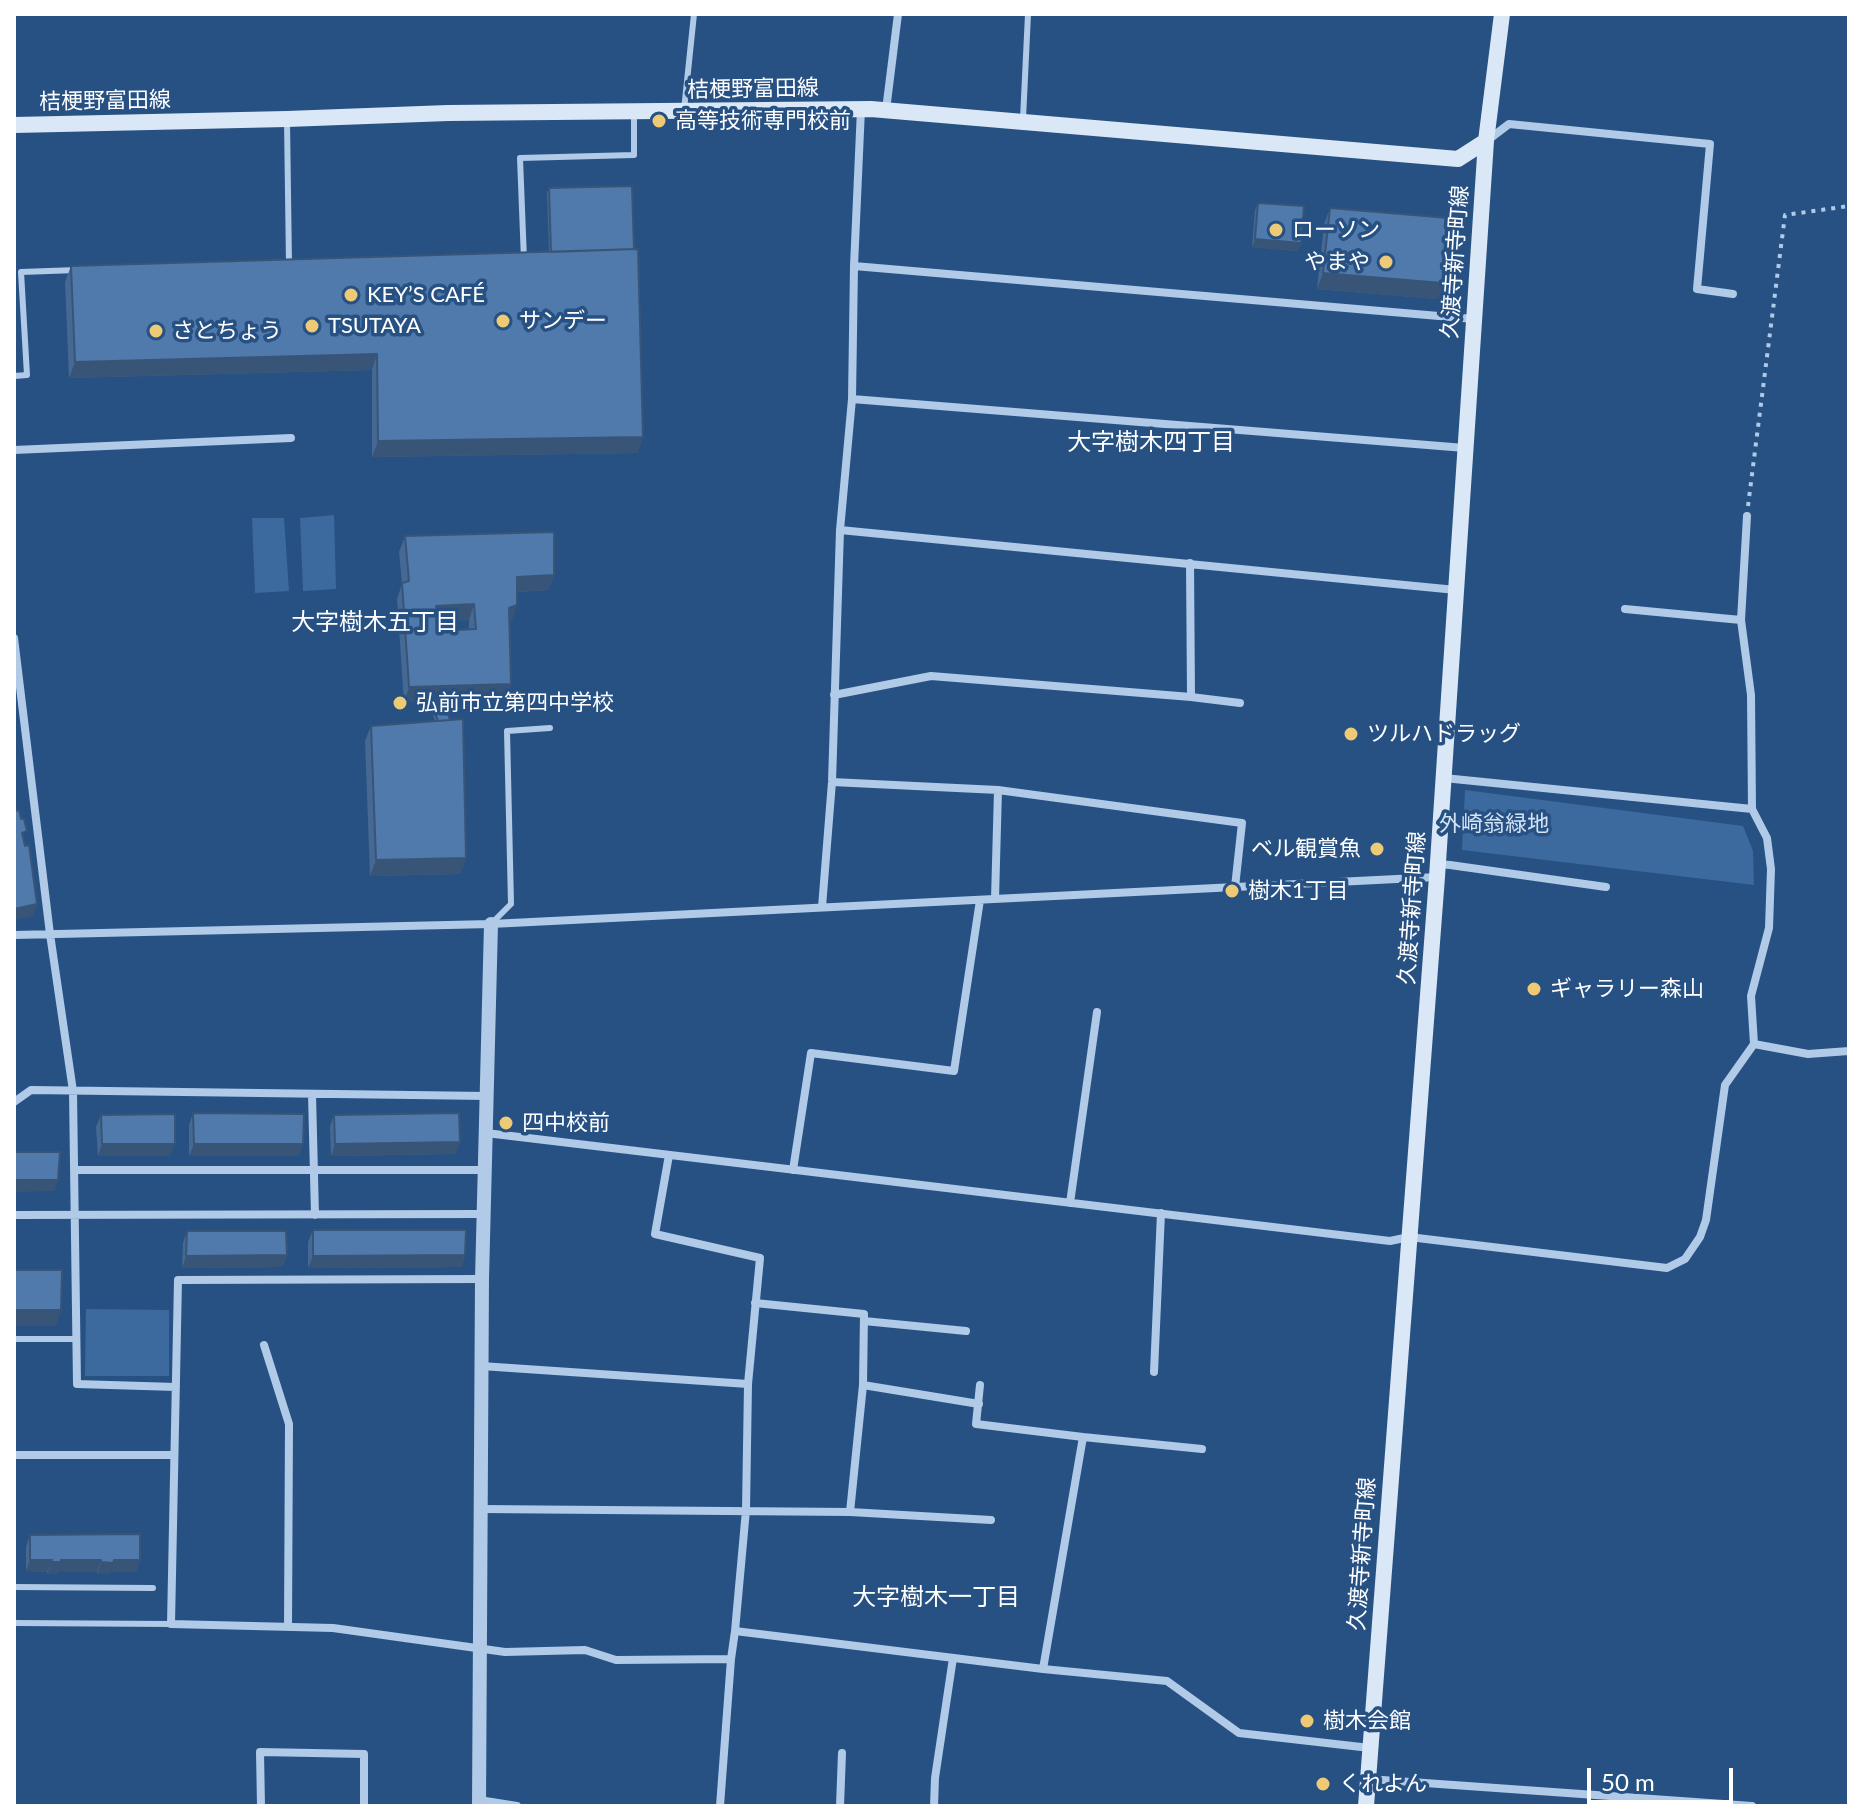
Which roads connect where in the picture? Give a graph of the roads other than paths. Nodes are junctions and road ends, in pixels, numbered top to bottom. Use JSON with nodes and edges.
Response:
{"nodes":[{"id":1,"x":694,"y":14,"type":"edge"},
{"id":2,"x":898,"y":14,"type":"edge"},
{"id":3,"x":1028,"y":14,"type":"edge"},
{"id":4,"x":1502,"y":14,"type":"edge"},
{"id":5,"x":861,"y":109,"type":"junction"},
{"id":6,"x":684,"y":111,"type":"junction"},
{"id":7,"x":886,"y":111,"type":"junction"},
{"id":8,"x":634,"y":112,"type":"junction"},
{"id":9,"x":287,"y":119,"type":"junction"},
{"id":10,"x":1023,"y":122,"type":"junction"},
{"id":11,"x":14,"y":125,"type":"edge"},
{"id":12,"x":1486,"y":141,"type":"junction"},
{"id":13,"x":512,"y":261,"type":"edge"},
{"id":14,"x":276,"y":265,"type":"edge"},
{"id":15,"x":289,"y":265,"type":"junction"},
{"id":16,"x":301,"y":265,"type":"edge"},
{"id":17,"x":854,"y":266,"type":"junction"},
{"id":18,"x":85,"y":270,"type":"edge"},
{"id":19,"x":1733,"y":294,"type":"dead end"},
{"id":20,"x":1474,"y":319,"type":"junction"},
{"id":21,"x":14,"y":376,"type":"edge"},
{"id":22,"x":852,"y":399,"type":"junction"},
{"id":23,"x":291,"y":438,"type":"dead end"},
{"id":24,"x":1465,"y":448,"type":"junction"},
{"id":25,"x":14,"y":450,"type":"edge"},
{"id":26,"x":1747,"y":516,"type":"road end"},
{"id":27,"x":840,"y":530,"type":"junction"},
{"id":28,"x":1190,"y":563,"type":"junction"},
{"id":29,"x":1456,"y":590,"type":"junction"},
{"id":30,"x":1625,"y":609,"type":"dead end"},
{"id":31,"x":1741,"y":620,"type":"junction"},
{"id":32,"x":14,"y":638,"type":"edge"},
{"id":33,"x":834,"y":695,"type":"junction"},
{"id":34,"x":1191,"y":697,"type":"junction"},
{"id":35,"x":18,"y":700,"type":"edge"},
{"id":36,"x":1240,"y":703,"type":"dead end"},
{"id":37,"x":550,"y":728,"type":"dead end"},
{"id":38,"x":1444,"y":778,"type":"junction"},
{"id":39,"x":832,"y":782,"type":"junction"},
{"id":40,"x":998,"y":790,"type":"junction"},
{"id":41,"x":1752,"y":809,"type":"junction"},
{"id":42,"x":1438,"y":871,"type":"junction"},
{"id":43,"x":1235,"y":887,"type":"junction"},
{"id":44,"x":1606,"y":887,"type":"dead end"},
{"id":45,"x":995,"y":899,"type":"junction"},
{"id":46,"x":980,"y":900,"type":"junction"},
{"id":47,"x":822,"y":907,"type":"junction"},
{"id":48,"x":491,"y":924,"type":"junction"},
{"id":49,"x":50,"y":934,"type":"junction"},
{"id":50,"x":14,"y":935,"type":"edge"},
{"id":51,"x":1097,"y":1012,"type":"dead end"},
{"id":52,"x":1754,"y":1044,"type":"junction"},
{"id":53,"x":1849,"y":1051,"type":"edge"},
{"id":54,"x":73,"y":1091,"type":"junction"},
{"id":55,"x":312,"y":1094,"type":"junction"},
{"id":56,"x":487,"y":1096,"type":"junction"},
{"id":57,"x":14,"y":1102,"type":"edge"},
{"id":58,"x":486,"y":1133,"type":"junction"},
{"id":59,"x":669,"y":1155,"type":"junction"},
{"id":60,"x":74,"y":1170,"type":"junction"},
{"id":61,"x":314,"y":1170,"type":"junction"},
{"id":62,"x":485,"y":1170,"type":"junction"},
{"id":63,"x":793,"y":1170,"type":"junction"},
{"id":64,"x":1070,"y":1203,"type":"junction"},
{"id":65,"x":1161,"y":1213,"type":"junction"},
{"id":66,"x":484,"y":1214,"type":"junction"},
{"id":67,"x":14,"y":1215,"type":"edge"},
{"id":68,"x":75,"y":1215,"type":"junction"},
{"id":69,"x":315,"y":1215,"type":"junction"},
{"id":70,"x":1409,"y":1237,"type":"junction"},
{"id":71,"x":482,"y":1279,"type":"junction"},
{"id":72,"x":755,"y":1303,"type":"junction"},
{"id":73,"x":864,"y":1321,"type":"junction"},
{"id":74,"x":966,"y":1331,"type":"dead end"},
{"id":75,"x":14,"y":1339,"type":"edge"},
{"id":76,"x":77,"y":1339,"type":"junction"},
{"id":77,"x":264,"y":1345,"type":"dead end"},
{"id":78,"x":481,"y":1366,"type":"junction"},
{"id":79,"x":1154,"y":1372,"type":"dead end"},
{"id":80,"x":748,"y":1384,"type":"junction"},
{"id":81,"x":863,"y":1385,"type":"junction"},
{"id":82,"x":980,"y":1385,"type":"dead end"},
{"id":83,"x":176,"y":1387,"type":"junction"},
{"id":84,"x":979,"y":1404,"type":"junction"},
{"id":85,"x":1083,"y":1437,"type":"junction"},
{"id":86,"x":1202,"y":1449,"type":"dead end"},
{"id":87,"x":14,"y":1455,"type":"edge"},
{"id":88,"x":174,"y":1455,"type":"junction"},
{"id":89,"x":481,"y":1509,"type":"junction"},
{"id":90,"x":746,"y":1510,"type":"junction"},
{"id":91,"x":850,"y":1512,"type":"junction"},
{"id":92,"x":991,"y":1520,"type":"dead end"},
{"id":93,"x":14,"y":1587,"type":"edge"},
{"id":94,"x":153,"y":1588,"type":"dead end"},
{"id":95,"x":14,"y":1623,"type":"edge"},
{"id":96,"x":171,"y":1624,"type":"junction"},
{"id":97,"x":288,"y":1627,"type":"junction"},
{"id":98,"x":735,"y":1631,"type":"junction"},
{"id":99,"x":480,"y":1649,"type":"junction"},
{"id":100,"x":953,"y":1658,"type":"junction"},
{"id":101,"x":731,"y":1659,"type":"junction"},
{"id":102,"x":1043,"y":1669,"type":"junction"},
{"id":103,"x":1370,"y":1748,"type":"junction"},
{"id":104,"x":842,"y":1753,"type":"dead end"},
{"id":105,"x":1368,"y":1779,"type":"junction"},
{"id":106,"x":479,"y":1803,"type":"edge"},
{"id":107,"x":261,"y":1806,"type":"edge"},
{"id":108,"x":364,"y":1806,"type":"edge"},
{"id":109,"x":517,"y":1806,"type":"edge"},
{"id":110,"x":720,"y":1806,"type":"edge"},
{"id":111,"x":840,"y":1806,"type":"edge"},
{"id":112,"x":934,"y":1806,"type":"edge"},
{"id":113,"x":1366,"y":1806,"type":"edge"},
{"id":114,"x":1752,"y":1806,"type":"edge"}],
"edges":[{"from":1,"to":6,"type":"lane"},
{"from":2,"to":7,"type":"street"},
{"from":3,"to":10,"type":"lane"},
{"from":4,"to":12,"type":"main road","name":"久渡寺新寺町線"},
{"from":5,"to":6,"type":"main road","name":"桔梗野富田線"},
{"from":5,"to":7,"type":"main road","name":"桔梗野富田線"},
{"from":5,"to":17,"type":"street"},
{"from":6,"to":8,"type":"main road","name":"桔梗野富田線"},
{"from":7,"to":10,"type":"main road","name":"桔梗野富田線"},
{"from":8,"to":9,"type":"main road","name":"桔梗野富田線"},
{"from":8,"to":13,"type":"lane"},
{"from":9,"to":11,"type":"main road","name":"桔梗野富田線"},
{"from":9,"to":15,"type":"lane"},
{"from":10,"to":12,"type":"main road","name":"桔梗野富田線"},
{"from":12,"to":19,"type":"street"},
{"from":12,"to":20,"type":"main road","name":"久渡寺新寺町線"},
{"from":14,"to":15,"type":"lane"},
{"from":15,"to":16,"type":"lane"},
{"from":17,"to":20,"type":"street"},
{"from":17,"to":22,"type":"street"},
{"from":18,"to":21,"type":"lane"},
{"from":20,"to":24,"type":"main road","name":"久渡寺新寺町線"},
{"from":22,"to":24,"type":"street"},
{"from":22,"to":27,"type":"street"},
{"from":23,"to":25,"type":"street"},
{"from":24,"to":29,"type":"main road","name":"久渡寺新寺町線"},
{"from":26,"to":31,"type":"street"},
{"from":27,"to":28,"type":"street"},
{"from":27,"to":33,"type":"street"},
{"from":28,"to":29,"type":"street"},
{"from":28,"to":34,"type":"street"},
{"from":29,"to":38,"type":"main road","name":"久渡寺新寺町線"},
{"from":30,"to":31,"type":"street"},
{"from":31,"to":41,"type":"street"},
{"from":32,"to":35,"type":"street"},
{"from":33,"to":34,"type":"street"},
{"from":33,"to":39,"type":"street"},
{"from":34,"to":36,"type":"street"},
{"from":35,"to":49,"type":"street"},
{"from":37,"to":48,"type":"lane"},
{"from":38,"to":41,"type":"street"},
{"from":38,"to":42,"type":"main road","name":"久渡寺新寺町線"},
{"from":39,"to":40,"type":"street"},
{"from":39,"to":47,"type":"street"},
{"from":40,"to":43,"type":"street"},
{"from":40,"to":45,"type":"street"},
{"from":41,"to":52,"type":"street"},
{"from":42,"to":43,"type":"street"},
{"from":42,"to":44,"type":"street"},
{"from":42,"to":70,"type":"main road","name":"久渡寺新寺町線"},
{"from":43,"to":45,"type":"street"},
{"from":45,"to":46,"type":"street"},
{"from":46,"to":47,"type":"street"},
{"from":46,"to":63,"type":"street"},
{"from":47,"to":48,"type":"street"},
{"from":48,"to":49,"type":"street"},
{"from":48,"to":56,"type":"street"},
{"from":49,"to":50,"type":"street"},
{"from":49,"to":54,"type":"street"},
{"from":51,"to":64,"type":"street"},
{"from":52,"to":53,"type":"street"},
{"from":52,"to":70,"type":"street"},
{"from":54,"to":55,"type":"street"},
{"from":54,"to":57,"type":"street"},
{"from":54,"to":60,"type":"street"},
{"from":55,"to":56,"type":"street"},
{"from":55,"to":61,"type":"street"},
{"from":56,"to":58,"type":"street"},
{"from":58,"to":59,"type":"street"},
{"from":58,"to":62,"type":"street"},
{"from":59,"to":63,"type":"street"},
{"from":59,"to":72,"type":"street"},
{"from":60,"to":61,"type":"street"},
{"from":60,"to":68,"type":"street"},
{"from":61,"to":62,"type":"street"},
{"from":61,"to":69,"type":"street"},
{"from":62,"to":66,"type":"street"},
{"from":63,"to":64,"type":"street"},
{"from":64,"to":65,"type":"street"},
{"from":65,"to":70,"type":"street"},
{"from":65,"to":79,"type":"street"},
{"from":66,"to":69,"type":"street"},
{"from":66,"to":71,"type":"street"},
{"from":67,"to":68,"type":"street"},
{"from":68,"to":69,"type":"street"},
{"from":68,"to":76,"type":"street"},
{"from":70,"to":103,"type":"main road","name":"久渡寺新寺町線"},
{"from":71,"to":78,"type":"street"},
{"from":71,"to":83,"type":"street"},
{"from":72,"to":73,"type":"street"},
{"from":72,"to":80,"type":"street"},
{"from":73,"to":74,"type":"street"},
{"from":73,"to":81,"type":"street"},
{"from":75,"to":76,"type":"lane"},
{"from":76,"to":83,"type":"street"},
{"from":77,"to":97,"type":"street"},
{"from":78,"to":80,"type":"street"},
{"from":78,"to":89,"type":"street"},
{"from":80,"to":90,"type":"street"},
{"from":81,"to":84,"type":"street"},
{"from":81,"to":91,"type":"street"},
{"from":82,"to":84,"type":"street"},
{"from":83,"to":88,"type":"street"},
{"from":84,"to":85,"type":"street"},
{"from":85,"to":86,"type":"street"},
{"from":85,"to":102,"type":"street"},
{"from":87,"to":88,"type":"street"},
{"from":88,"to":96,"type":"street"},
{"from":89,"to":90,"type":"street"},
{"from":89,"to":99,"type":"street"},
{"from":90,"to":91,"type":"street"},
{"from":90,"to":98,"type":"street"},
{"from":91,"to":92,"type":"street"},
{"from":93,"to":94,"type":"lane"},
{"from":95,"to":96,"type":"lane"},
{"from":96,"to":97,"type":"street"},
{"from":97,"to":99,"type":"street"},
{"from":98,"to":100,"type":"street"},
{"from":98,"to":101,"type":"street"},
{"from":99,"to":101,"type":"street"},
{"from":99,"to":106,"type":"street"},
{"from":100,"to":102,"type":"street"},
{"from":100,"to":112,"type":"street"},
{"from":101,"to":110,"type":"street"},
{"from":102,"to":103,"type":"street"},
{"from":103,"to":105,"type":"main road","name":"久渡寺新寺町線"},
{"from":104,"to":111,"type":"street"},
{"from":105,"to":113,"type":"main road","name":"久渡寺新寺町線"},
{"from":105,"to":114,"type":"street"},
{"from":106,"to":109,"type":"street"},
{"from":107,"to":108,"type":"street"}]}
